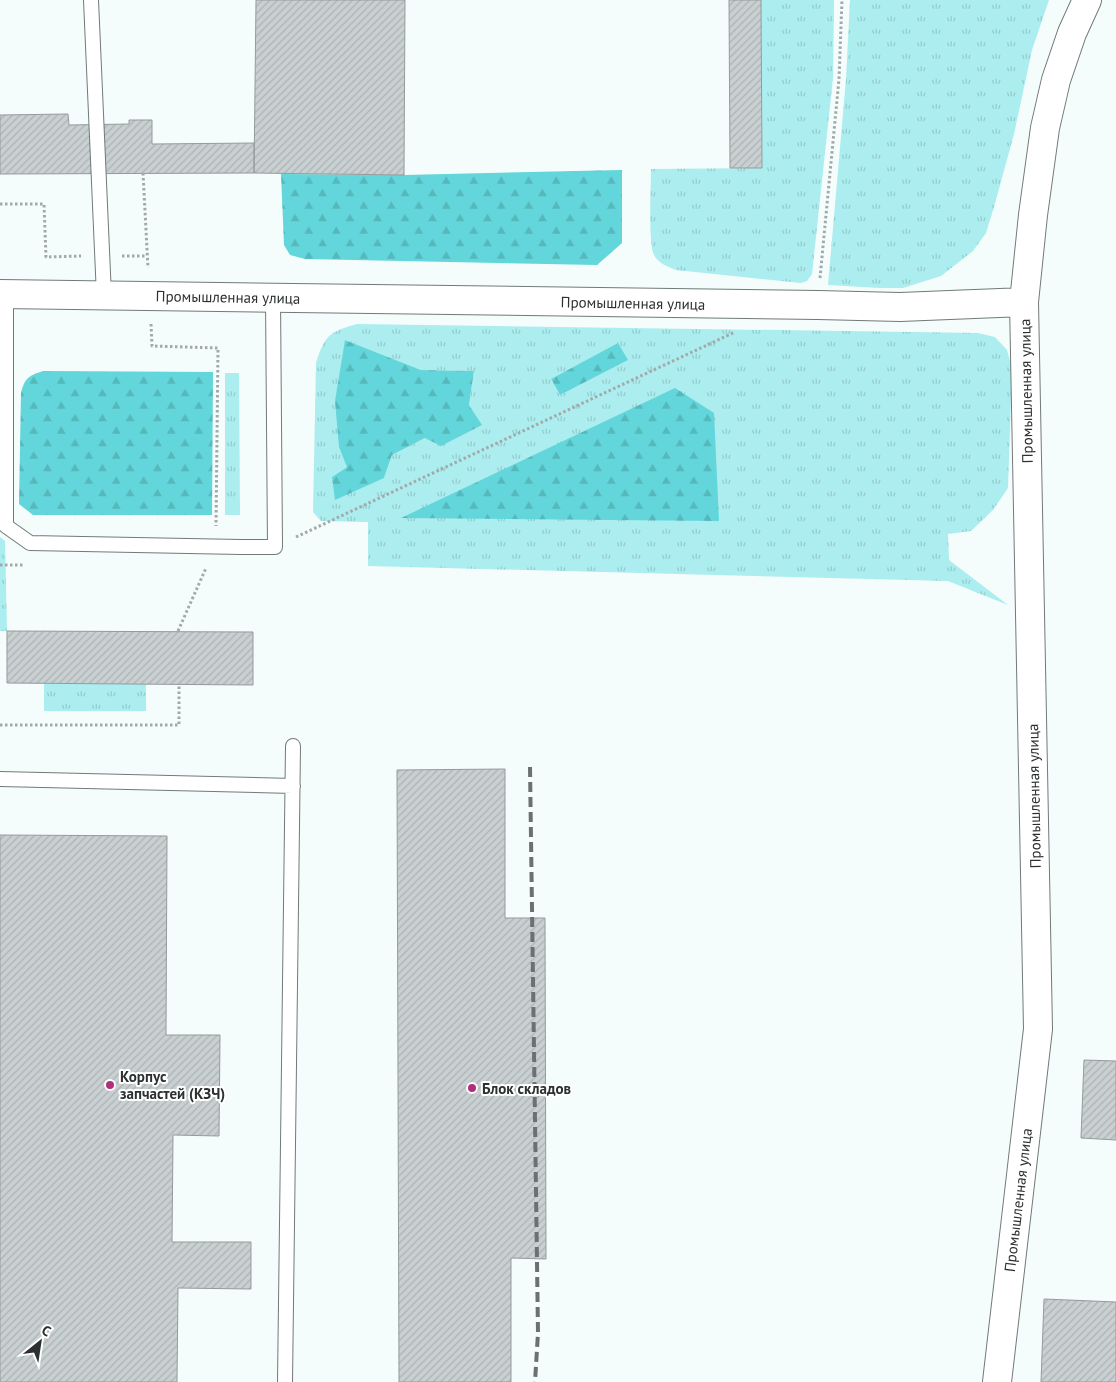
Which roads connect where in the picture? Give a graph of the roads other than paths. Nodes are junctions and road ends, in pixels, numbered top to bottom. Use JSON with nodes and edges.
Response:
{"nodes":[{"id":1,"x":91,"y":0,"type":"edge"},
{"id":2,"x":1087,"y":0,"type":"edge"},
{"id":3,"x":3,"y":294,"type":"edge"},
{"id":4,"x":104,"y":296,"type":"junction"},
{"id":5,"x":273,"y":298,"type":"junction"},
{"id":6,"x":1024,"y":302,"type":"junction"},
{"id":7,"x":3,"y":526,"type":"edge"},
{"id":8,"x":293,"y":746,"type":"dead end"},
{"id":9,"x":0,"y":779,"type":"edge"},
{"id":10,"x":292,"y":786,"type":"junction"},
{"id":11,"x":285,"y":1382,"type":"edge"},
{"id":12,"x":997,"y":1382,"type":"edge"}],
"edges":[{"from":1,"to":4,"type":"lane"},
{"from":2,"to":6,"type":"street"},
{"from":3,"to":4,"type":"street","name":"Промышленная улица"},
{"from":3,"to":7,"type":"lane"},
{"from":4,"to":5,"type":"street","name":"Промышленная улица"},
{"from":5,"to":6,"type":"street","name":"Промышленная улица"},
{"from":5,"to":7,"type":"lane"},
{"from":6,"to":12,"type":"street","name":"Промышленная улица"},
{"from":8,"to":10,"type":"lane"},
{"from":9,"to":10,"type":"lane"},
{"from":10,"to":11,"type":"lane"}]}
